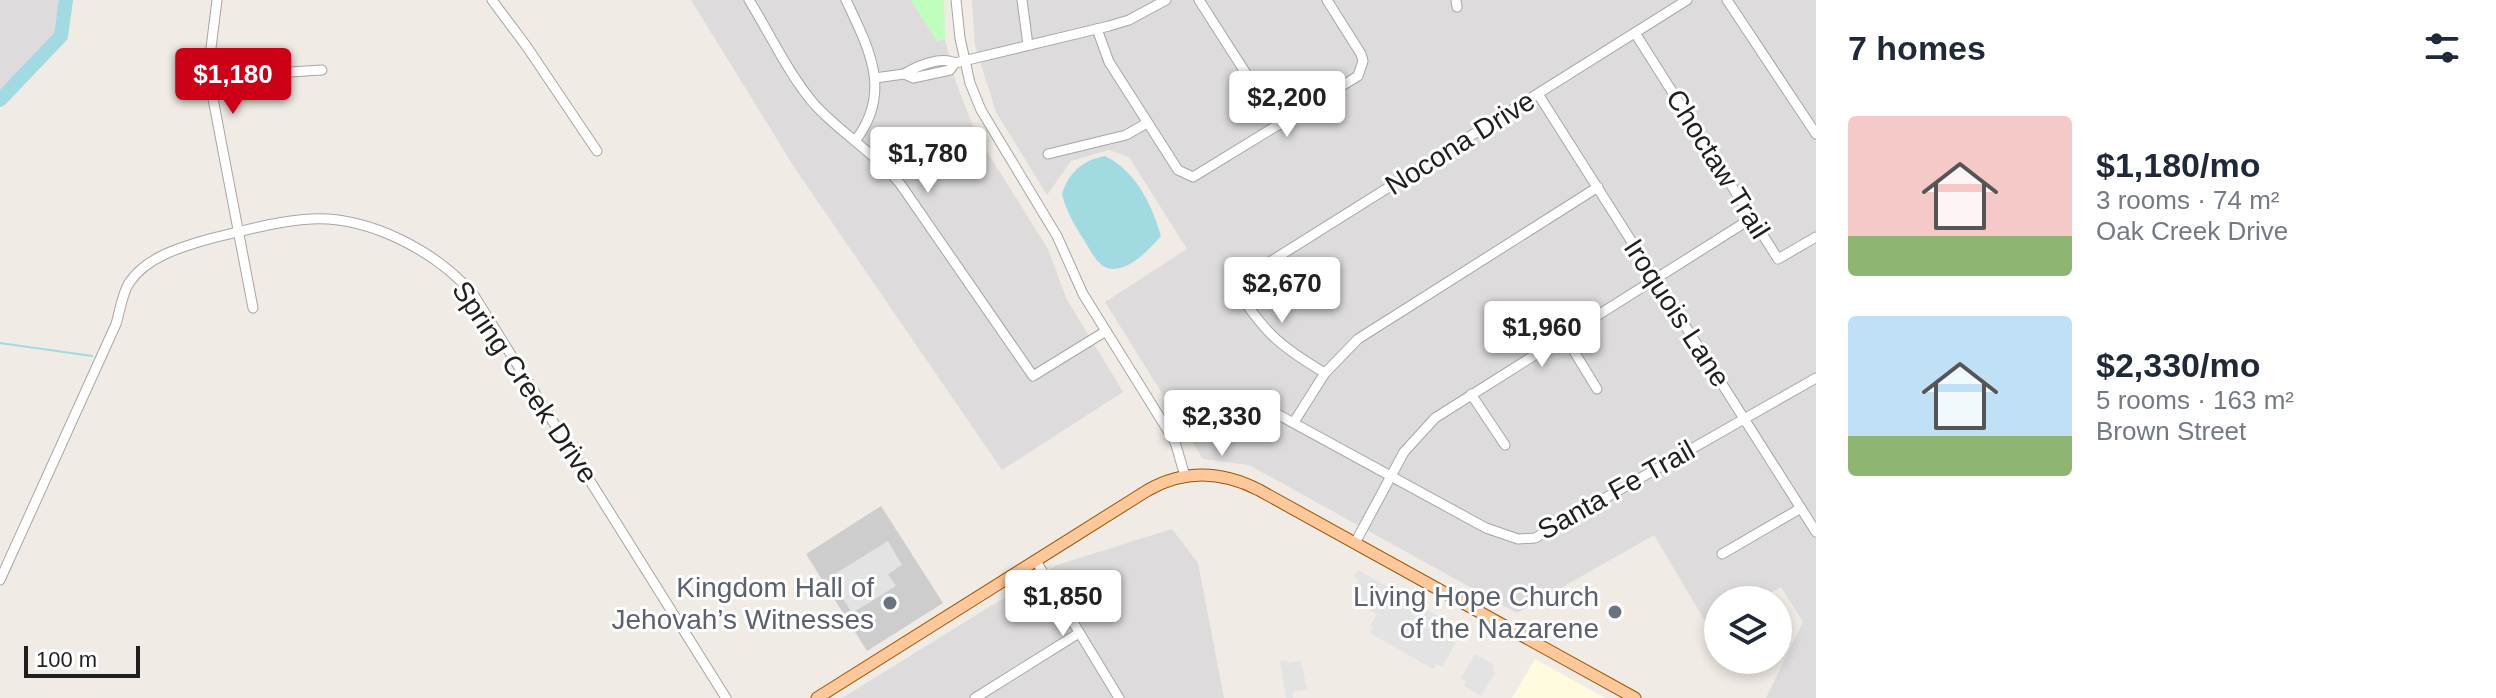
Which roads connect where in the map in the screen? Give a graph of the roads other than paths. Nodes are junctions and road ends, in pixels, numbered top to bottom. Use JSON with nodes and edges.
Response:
{"nodes":[{"id":1,"x":217,"y":0,"type":"edge"},
{"id":2,"x":492,"y":0,"type":"edge"},
{"id":3,"x":749,"y":0,"type":"edge"},
{"id":4,"x":846,"y":0,"type":"edge"},
{"id":5,"x":956,"y":0,"type":"edge"},
{"id":6,"x":1022,"y":0,"type":"edge"},
{"id":7,"x":1166,"y":0,"type":"edge"},
{"id":8,"x":1199,"y":0,"type":"edge"},
{"id":9,"x":1327,"y":0,"type":"edge"},
{"id":10,"x":1687,"y":0,"type":"edge"},
{"id":11,"x":1727,"y":0,"type":"edge"},
{"id":12,"x":1097,"y":29,"type":"junction"},
{"id":13,"x":1635,"y":33,"type":"junction"},
{"id":14,"x":1028,"y":45,"type":"junction"},
{"id":15,"x":960,"y":62,"type":"junction"},
{"id":16,"x":322,"y":70,"type":"dead end"},
{"id":17,"x":210,"y":77,"type":"junction"},
{"id":18,"x":875,"y":78,"type":"junction"},
{"id":19,"x":1538,"y":94,"type":"junction"},
{"id":20,"x":1147,"y":123,"type":"junction"},
{"id":21,"x":1279,"y":125,"type":"junction"},
{"id":22,"x":1816,"y":134,"type":"edge"},
{"id":23,"x":855,"y":141,"type":"junction"},
{"id":24,"x":597,"y":151,"type":"dead end"},
{"id":25,"x":1048,"y":154,"type":"dead end"},
{"id":26,"x":1598,"y":187,"type":"junction"},
{"id":27,"x":1752,"y":218,"type":"junction"},
{"id":28,"x":238,"y":232,"type":"junction"},
{"id":29,"x":1816,"y":237,"type":"edge"},
{"id":30,"x":1655,"y":279,"type":"junction"},
{"id":31,"x":253,"y":308,"type":"dead end"},
{"id":32,"x":1106,"y":331,"type":"junction"},
{"id":33,"x":1564,"y":335,"type":"junction"},
{"id":34,"x":1325,"y":373,"type":"junction"},
{"id":35,"x":1816,"y":378,"type":"edge"},
{"id":36,"x":1597,"y":389,"type":"dead end"},
{"id":37,"x":1471,"y":394,"type":"junction"},
{"id":38,"x":1241,"y":406,"type":"dead end"},
{"id":39,"x":1745,"y":418,"type":"junction"},
{"id":40,"x":1294,"y":422,"type":"junction"},
{"id":41,"x":1505,"y":445,"type":"dead end"},
{"id":42,"x":1391,"y":475,"type":"junction"},
{"id":43,"x":1185,"y":476,"type":"junction"},
{"id":44,"x":1801,"y":508,"type":"junction"},
{"id":45,"x":1816,"y":532,"type":"edge"},
{"id":46,"x":1355,"y":543,"type":"junction"},
{"id":47,"x":1722,"y":554,"type":"dead end"},
{"id":48,"x":1036,"y":561,"type":"junction"},
{"id":49,"x":0,"y":580,"type":"edge"},
{"id":50,"x":1079,"y":633,"type":"junction"},
{"id":51,"x":726,"y":698,"type":"edge"},
{"id":52,"x":817,"y":698,"type":"edge"},
{"id":53,"x":975,"y":698,"type":"edge"},
{"id":54,"x":1119,"y":698,"type":"edge"},
{"id":55,"x":1635,"y":698,"type":"edge"}],
"edges":[{"from":1,"to":17,"type":"street"},
{"from":2,"to":24,"type":"street"},
{"from":3,"to":23,"type":"street"},
{"from":4,"to":18,"type":"street"},
{"from":5,"to":15,"type":"street"},
{"from":6,"to":14,"type":"street"},
{"from":7,"to":12,"type":"street"},
{"from":8,"to":21,"type":"street"},
{"from":9,"to":21,"type":"street"},
{"from":10,"to":13,"type":"street","name":"Nocona Drive"},
{"from":11,"to":22,"type":"street"},
{"from":12,"to":14,"type":"street"},
{"from":12,"to":20,"type":"street"},
{"from":13,"to":19,"type":"street","name":"Nocona Drive"},
{"from":13,"to":27,"type":"street","name":"Choctaw Trail"},
{"from":14,"to":15,"type":"street"},
{"from":15,"to":18,"type":"street"},
{"from":15,"to":32,"type":"street"},
{"from":16,"to":17,"type":"street"},
{"from":17,"to":28,"type":"street"},
{"from":18,"to":23,"type":"street"},
{"from":19,"to":26,"type":"street","name":"Iroquois Lane"},
{"from":19,"to":34,"type":"street","name":"Nocona Drive"},
{"from":20,"to":21,"type":"street"},
{"from":20,"to":25,"type":"street"},
{"from":23,"to":32,"type":"street"},
{"from":26,"to":30,"type":"street","name":"Iroquois Lane"},
{"from":26,"to":34,"type":"street"},
{"from":27,"to":29,"type":"street","name":"Choctaw Trail"},
{"from":27,"to":30,"type":"street"},
{"from":28,"to":31,"type":"street"},
{"from":28,"to":49,"type":"street","name":"Spring Creek Drive"},
{"from":28,"to":51,"type":"street","name":"Spring Creek Drive"},
{"from":30,"to":33,"type":"street"},
{"from":30,"to":39,"type":"street","name":"Iroquois Lane"},
{"from":32,"to":43,"type":"street"},
{"from":33,"to":36,"type":"street"},
{"from":33,"to":37,"type":"street"},
{"from":34,"to":40,"type":"street"},
{"from":35,"to":39,"type":"street","name":"Santa Fe Trail"},
{"from":37,"to":41,"type":"street"},
{"from":37,"to":42,"type":"street"},
{"from":38,"to":40,"type":"street","name":"Santa Fe Trail"},
{"from":39,"to":42,"type":"street","name":"Santa Fe Trail"},
{"from":39,"to":44,"type":"street","name":"Iroquois Lane"},
{"from":40,"to":42,"type":"street","name":"Santa Fe Trail"},
{"from":42,"to":46,"type":"street"},
{"from":43,"to":46,"type":"main road"},
{"from":43,"to":48,"type":"main road"},
{"from":44,"to":45,"type":"street","name":"Iroquois Lane"},
{"from":44,"to":47,"type":"street"},
{"from":46,"to":55,"type":"main road"},
{"from":48,"to":50,"type":"street"},
{"from":48,"to":52,"type":"main road"},
{"from":50,"to":53,"type":"street"},
{"from":50,"to":54,"type":"street"}]}
